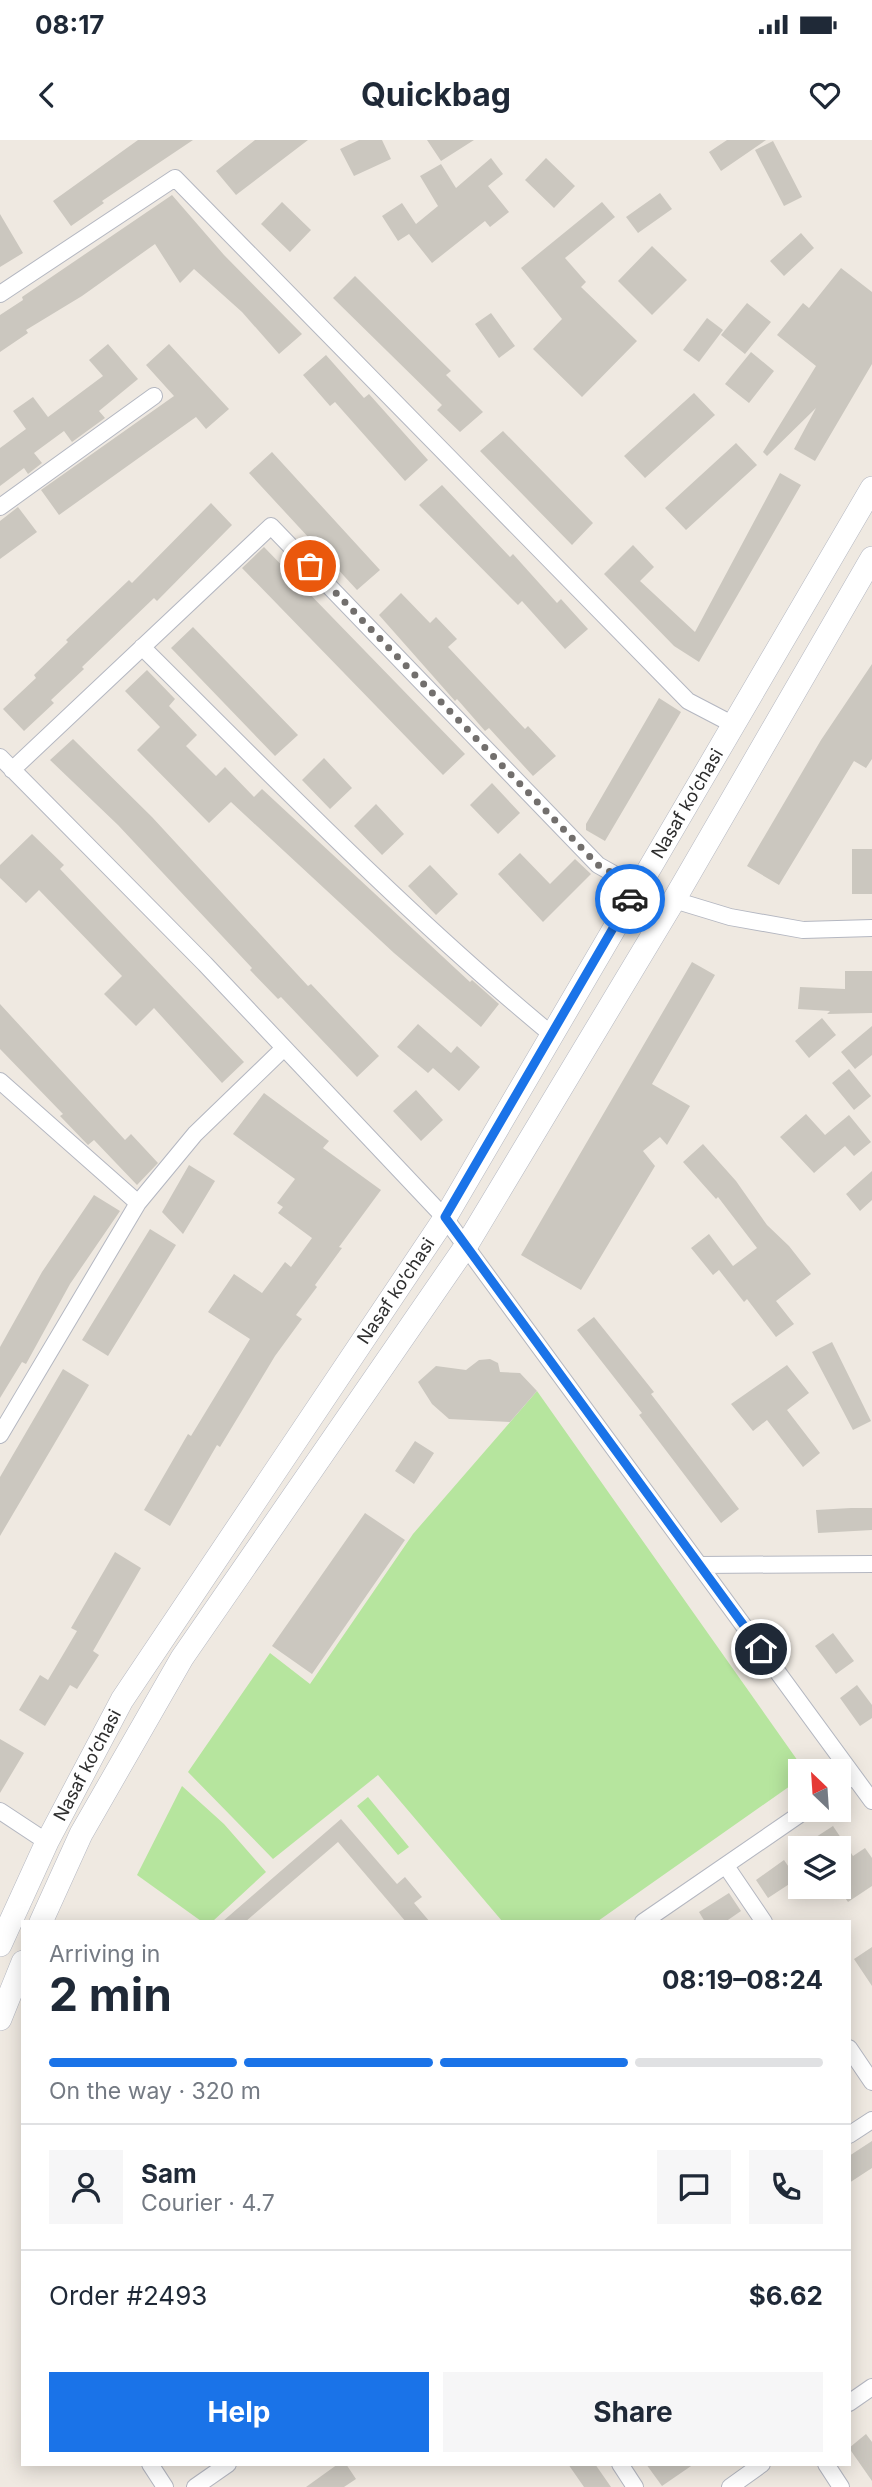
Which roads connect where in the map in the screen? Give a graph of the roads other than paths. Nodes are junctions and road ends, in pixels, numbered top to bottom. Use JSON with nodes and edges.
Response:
{"nodes":[{"id":1,"x":0,"y":294,"type":"edge"},
{"id":2,"x":154,"y":396,"type":"dead end"},
{"id":3,"x":872,"y":488,"type":"edge"},
{"id":4,"x":0,"y":507,"type":"edge"},
{"id":5,"x":872,"y":558,"type":"edge"},
{"id":6,"x":142,"y":647,"type":"junction"},
{"id":7,"x":734,"y":725,"type":"junction"},
{"id":8,"x":0,"y":757,"type":"edge"},
{"id":9,"x":12,"y":770,"type":"junction"},
{"id":10,"x":637,"y":887,"type":"junction"},
{"id":11,"x":674,"y":900,"type":"junction"},
{"id":12,"x":872,"y":928,"type":"edge"},
{"id":13,"x":551,"y":1034,"type":"junction"},
{"id":14,"x":284,"y":1049,"type":"junction"},
{"id":15,"x":0,"y":1081,"type":"edge"},
{"id":16,"x":138,"y":1203,"type":"junction"},
{"id":17,"x":445,"y":1217,"type":"junction"},
{"id":18,"x":466,"y":1246,"type":"junction"},
{"id":19,"x":0,"y":1435,"type":"edge"},
{"id":20,"x":872,"y":1564,"type":"edge"},
{"id":21,"x":699,"y":1565,"type":"junction"},
{"id":22,"x":853,"y":1776,"type":"joint"},
{"id":23,"x":872,"y":1801,"type":"edge"},
{"id":24,"x":0,"y":1811,"type":"edge"},
{"id":25,"x":789,"y":1822,"type":"edge"},
{"id":26,"x":47,"y":1842,"type":"junction"},
{"id":27,"x":726,"y":1866,"type":"junction"},
{"id":28,"x":42,"y":1920,"type":"edge"},
{"id":29,"x":646,"y":1920,"type":"edge"},
{"id":30,"x":763,"y":1920,"type":"edge"},
{"id":31,"x":0,"y":1945,"type":"edge"},
{"id":32,"x":21,"y":1967,"type":"edge"},
{"id":33,"x":0,"y":2019,"type":"edge"},
{"id":34,"x":851,"y":2051,"type":"edge"},
{"id":35,"x":872,"y":2082,"type":"edge"},
{"id":36,"x":872,"y":2120,"type":"edge"},
{"id":37,"x":851,"y":2134,"type":"edge"},
{"id":38,"x":872,"y":2387,"type":"edge"},
{"id":39,"x":851,"y":2402,"type":"edge"},
{"id":40,"x":151,"y":2466,"type":"edge"},
{"id":41,"x":225,"y":2466,"type":"edge"},
{"id":42,"x":621,"y":2466,"type":"edge"},
{"id":43,"x":759,"y":2466,"type":"edge"},
{"id":44,"x":826,"y":2466,"type":"edge"},
{"id":45,"x":165,"y":2487,"type":"edge"},
{"id":46,"x":195,"y":2487,"type":"edge"},
{"id":47,"x":635,"y":2487,"type":"edge"},
{"id":48,"x":730,"y":2487,"type":"edge"},
{"id":49,"x":841,"y":2487,"type":"edge"}],
"edges":[{"from":1,"to":7,"type":"street"},
{"from":2,"to":4,"type":"street"},
{"from":3,"to":7,"type":"main road","name":"Nasaf ko‘chasi"},
{"from":5,"to":11,"type":"main road","name":"Nasaf ko‘chasi"},
{"from":6,"to":9,"type":"street"},
{"from":6,"to":10,"type":"street"},
{"from":6,"to":13,"type":"street"},
{"from":7,"to":10,"type":"main road","name":"Nasaf ko‘chasi"},
{"from":8,"to":9,"type":"street"},
{"from":9,"to":14,"type":"street"},
{"from":10,"to":13,"type":"main road","name":"Nasaf ko‘chasi"},
{"from":11,"to":12,"type":"street"},
{"from":11,"to":18,"type":"main road","name":"Nasaf ko‘chasi"},
{"from":13,"to":17,"type":"main road","name":"Nasaf ko‘chasi"},
{"from":14,"to":16,"type":"street"},
{"from":14,"to":17,"type":"street"},
{"from":15,"to":16,"type":"street"},
{"from":16,"to":19,"type":"street"},
{"from":17,"to":18,"type":"street"},
{"from":17,"to":26,"type":"main road","name":"Nasaf ko‘chasi"},
{"from":18,"to":21,"type":"street"},
{"from":18,"to":28,"type":"main road","name":"Nasaf ko‘chasi"},
{"from":20,"to":21,"type":"street"},
{"from":21,"to":22,"type":"street"},
{"from":22,"to":23,"type":"street"},
{"from":24,"to":26,"type":"street"},
{"from":25,"to":27,"type":"street"},
{"from":26,"to":31,"type":"main road","name":"Nasaf ko‘chasi"},
{"from":27,"to":29,"type":"street"},
{"from":27,"to":30,"type":"street"},
{"from":32,"to":33,"type":"main road"},
{"from":34,"to":35,"type":"street"},
{"from":36,"to":37,"type":"street"},
{"from":38,"to":39,"type":"street"},
{"from":40,"to":45,"type":"street"},
{"from":41,"to":46,"type":"street"},
{"from":42,"to":47,"type":"street"},
{"from":43,"to":48,"type":"street"},
{"from":44,"to":49,"type":"street"}]}
